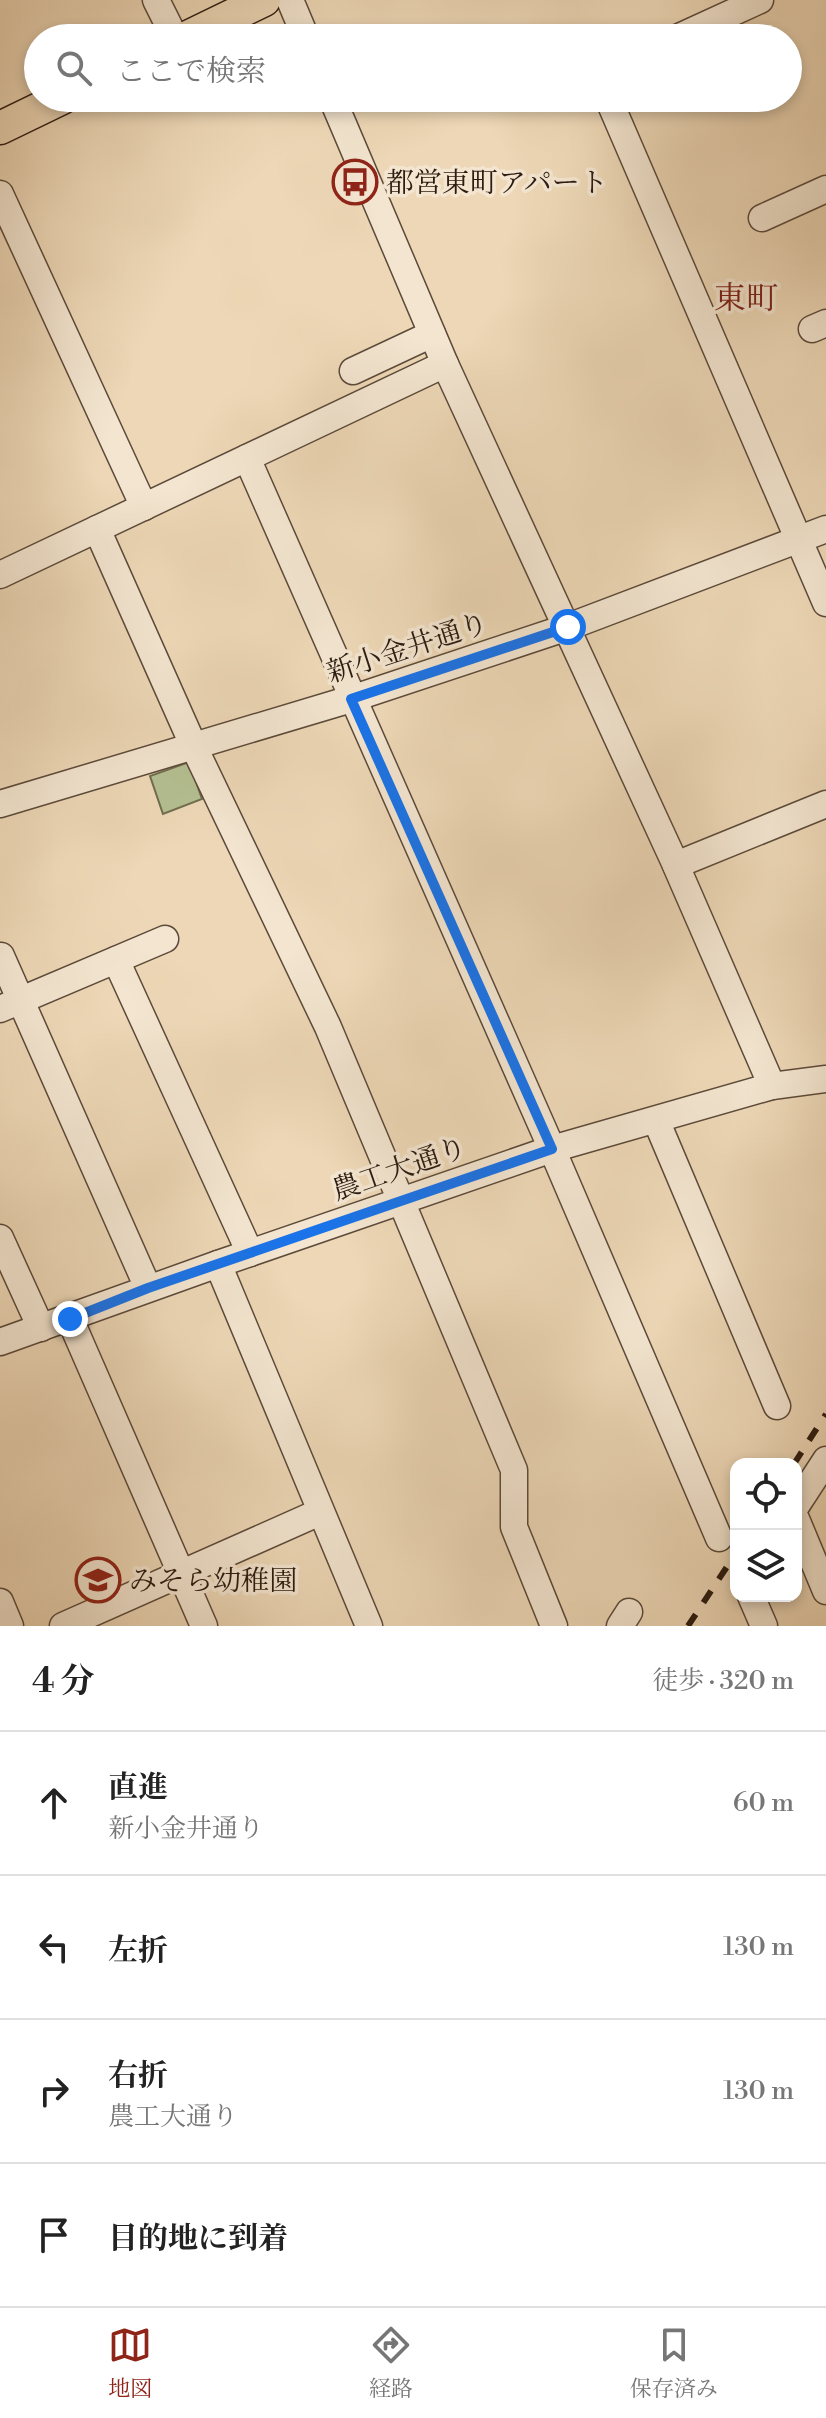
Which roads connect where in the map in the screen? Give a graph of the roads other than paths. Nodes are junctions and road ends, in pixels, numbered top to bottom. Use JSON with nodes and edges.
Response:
{"nodes":[{"id":1,"x":156,"y":0,"type":"edge"},
{"id":2,"x":264,"y":0,"type":"edge"},
{"id":3,"x":290,"y":0,"type":"edge"},
{"id":4,"x":760,"y":0,"type":"edge"},
{"id":5,"x":168,"y":24,"type":"edge"},
{"id":6,"x":215,"y":24,"type":"edge"},
{"id":7,"x":300,"y":24,"type":"edge"},
{"id":8,"x":708,"y":24,"type":"edge"},
{"id":9,"x":33,"y":112,"type":"edge"},
{"id":10,"x":338,"y":112,"type":"edge"},
{"id":11,"x":614,"y":112,"type":"edge"},
{"id":12,"x":0,"y":128,"type":"edge"},
{"id":13,"x":826,"y":189,"type":"edge"},
{"id":14,"x":0,"y":194,"type":"edge"},
{"id":15,"x":762,"y":218,"type":"dead end"},
{"id":16,"x":432,"y":334,"type":"junction"},
{"id":17,"x":445,"y":364,"type":"junction"},
{"id":18,"x":353,"y":371,"type":"dead end"},
{"id":19,"x":247,"y":458,"type":"junction"},
{"id":20,"x":144,"y":507,"type":"junction"},
{"id":21,"x":97,"y":529,"type":"junction"},
{"id":22,"x":826,"y":529,"type":"edge"},
{"id":23,"x":797,"y":540,"type":"junction"},
{"id":24,"x":0,"y":575,"type":"edge"},
{"id":25,"x":826,"y":603,"type":"edge"},
{"id":26,"x":568,"y":627,"type":"junction"},
{"id":27,"x":351,"y":699,"type":"junction"},
{"id":28,"x":194,"y":747,"type":"junction"},
{"id":29,"x":0,"y":804,"type":"edge"},
{"id":30,"x":826,"y":804,"type":"edge"},
{"id":31,"x":676,"y":865,"type":"junction"},
{"id":32,"x":165,"y":939,"type":"dead end"},
{"id":33,"x":1,"y":956,"type":"edge"},
{"id":34,"x":116,"y":960,"type":"junction"},
{"id":35,"x":10,"y":1005,"type":"edge"},
{"id":36,"x":826,"y":1079,"type":"edge"},
{"id":37,"x":772,"y":1086,"type":"junction"},
{"id":38,"x":656,"y":1120,"type":"junction"},
{"id":39,"x":552,"y":1149,"type":"junction"},
{"id":40,"x":400,"y":1201,"type":"junction"},
{"id":41,"x":0,"y":1238,"type":"edge"},
{"id":42,"x":250,"y":1253,"type":"junction"},
{"id":43,"x":218,"y":1264,"type":"junction"},
{"id":44,"x":148,"y":1288,"type":"junction"},
{"id":45,"x":70,"y":1319,"type":"junction"},
{"id":46,"x":41,"y":1328,"type":"junction"},
{"id":47,"x":0,"y":1342,"type":"edge"},
{"id":48,"x":777,"y":1406,"type":"dead end"},
{"id":49,"x":826,"y":1460,"type":"edge"},
{"id":50,"x":802,"y":1497,"type":"edge"},
{"id":51,"x":320,"y":1512,"type":"junction"},
{"id":52,"x":801,"y":1530,"type":"edge"},
{"id":53,"x":719,"y":1538,"type":"dead end"},
{"id":54,"x":181,"y":1573,"type":"junction"},
{"id":55,"x":826,"y":1591,"type":"edge"},
{"id":56,"x":0,"y":1602,"type":"edge"},
{"id":57,"x":754,"y":1602,"type":"edge"},
{"id":58,"x":10,"y":1626,"type":"edge"},
{"id":59,"x":63,"y":1626,"type":"edge"},
{"id":60,"x":204,"y":1626,"type":"edge"},
{"id":61,"x":369,"y":1626,"type":"edge"},
{"id":62,"x":554,"y":1626,"type":"edge"},
{"id":63,"x":764,"y":1626,"type":"edge"}],
"edges":[{"from":1,"to":5,"type":"street"},
{"from":2,"to":6,"type":"main road"},
{"from":3,"to":7,"type":"street"},
{"from":4,"to":8,"type":"street"},
{"from":9,"to":12,"type":"main road"},
{"from":10,"to":16,"type":"street"},
{"from":11,"to":23,"type":"street"},
{"from":13,"to":15,"type":"street"},
{"from":14,"to":20,"type":"street"},
{"from":16,"to":17,"type":"street"},
{"from":16,"to":18,"type":"street"},
{"from":17,"to":19,"type":"street"},
{"from":17,"to":26,"type":"street"},
{"from":19,"to":20,"type":"street"},
{"from":19,"to":27,"type":"street"},
{"from":20,"to":21,"type":"street"},
{"from":21,"to":24,"type":"street"},
{"from":21,"to":28,"type":"street"},
{"from":22,"to":23,"type":"street","name":"新小金井通り"},
{"from":23,"to":25,"type":"street"},
{"from":23,"to":26,"type":"street","name":"新小金井通り"},
{"from":26,"to":27,"type":"street","name":"新小金井通り"},
{"from":26,"to":31,"type":"street"},
{"from":27,"to":28,"type":"street","name":"新小金井通り"},
{"from":27,"to":39,"type":"street"},
{"from":28,"to":29,"type":"street","name":"新小金井通り"},
{"from":28,"to":40,"type":"street"},
{"from":30,"to":31,"type":"street"},
{"from":31,"to":37,"type":"street"},
{"from":32,"to":34,"type":"street"},
{"from":33,"to":35,"type":"street"},
{"from":34,"to":35,"type":"street"},
{"from":34,"to":42,"type":"street"},
{"from":35,"to":44,"type":"street"},
{"from":36,"to":37,"type":"street","name":"農工大通り"},
{"from":37,"to":38,"type":"street","name":"農工大通り"},
{"from":38,"to":39,"type":"street","name":"農工大通り"},
{"from":38,"to":48,"type":"street"},
{"from":39,"to":40,"type":"street","name":"農工大通り"},
{"from":39,"to":53,"type":"street"},
{"from":40,"to":42,"type":"street","name":"農工大通り"},
{"from":40,"to":62,"type":"street"},
{"from":41,"to":46,"type":"street"},
{"from":42,"to":43,"type":"street","name":"農工大通り"},
{"from":43,"to":44,"type":"street","name":"農工大通り"},
{"from":43,"to":51,"type":"street"},
{"from":44,"to":45,"type":"street","name":"農工大通り"},
{"from":45,"to":46,"type":"street","name":"農工大通り"},
{"from":45,"to":54,"type":"street"},
{"from":46,"to":47,"type":"street","name":"農工大通り"},
{"from":49,"to":50,"type":"street"},
{"from":51,"to":54,"type":"street"},
{"from":51,"to":61,"type":"street"},
{"from":52,"to":55,"type":"street"},
{"from":54,"to":59,"type":"street"},
{"from":54,"to":60,"type":"street"},
{"from":56,"to":58,"type":"street"},
{"from":57,"to":63,"type":"street"}]}
